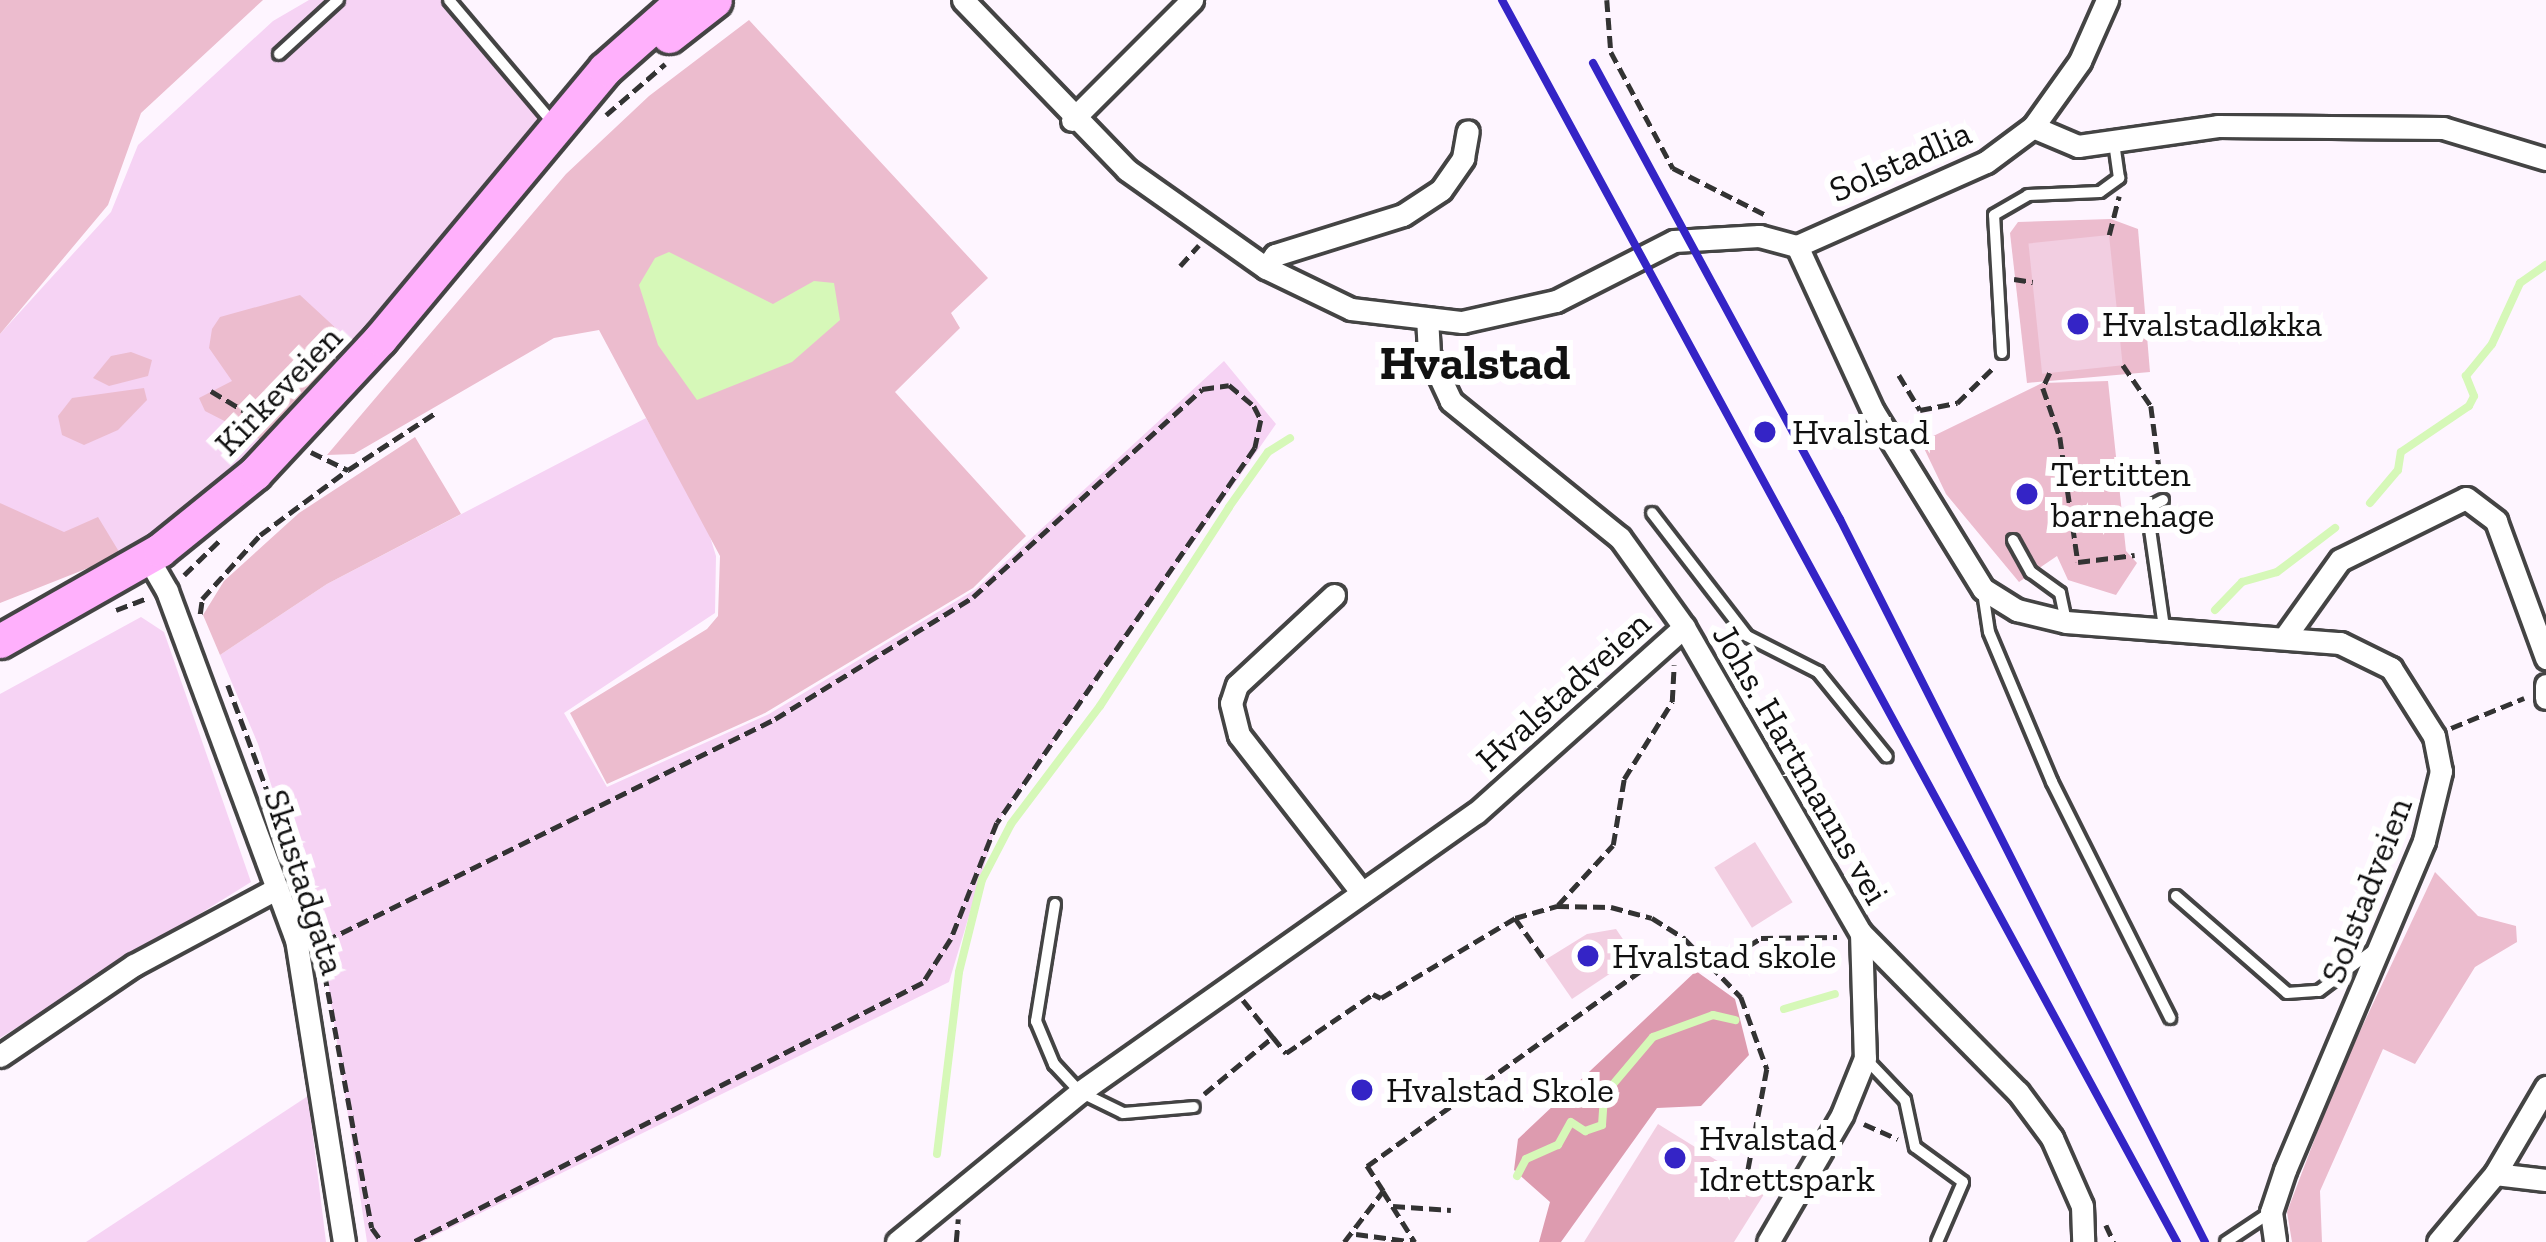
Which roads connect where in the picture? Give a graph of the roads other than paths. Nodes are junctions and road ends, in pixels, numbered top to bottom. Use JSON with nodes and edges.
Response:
{"nodes":[{"id":1,"x":338,"y":0,"type":"edge"},
{"id":2,"x":449,"y":0,"type":"edge"},
{"id":3,"x":683,"y":0,"type":"edge"},
{"id":4,"x":715,"y":0,"type":"edge"},
{"id":5,"x":963,"y":0,"type":"edge"},
{"id":6,"x":1192,"y":0,"type":"edge"},
{"id":7,"x":2107,"y":0,"type":"edge"},
{"id":8,"x":279,"y":54,"type":"dead end"},
{"id":9,"x":1072,"y":120,"type":"junction"},
{"id":10,"x":2033,"y":127,"type":"junction"},
{"id":11,"x":557,"y":130,"type":"junction"},
{"id":12,"x":1468,"y":131,"type":"dead end"},
{"id":13,"x":2114,"y":142,"type":"junction"},
{"id":14,"x":2546,"y":159,"type":"edge"},
{"id":15,"x":1797,"y":246,"type":"junction"},
{"id":16,"x":1266,"y":268,"type":"junction"},
{"id":17,"x":1427,"y":321,"type":"junction"},
{"id":18,"x":2002,"y":352,"type":"road end"},
{"id":19,"x":2163,"y":500,"type":"road end"},
{"id":20,"x":1652,"y":514,"type":"dead end"},
{"id":21,"x":2013,"y":539,"type":"dead end"},
{"id":22,"x":148,"y":558,"type":"junction"},
{"id":23,"x":1983,"y":589,"type":"junction"},
{"id":24,"x":1334,"y":595,"type":"dead end"},
{"id":25,"x":2066,"y":622,"type":"junction"},
{"id":26,"x":1684,"y":627,"type":"junction"},
{"id":27,"x":2164,"y":627,"type":"junction"},
{"id":28,"x":2287,"y":634,"type":"junction"},
{"id":29,"x":0,"y":641,"type":"edge"},
{"id":30,"x":2546,"y":658,"type":"edge"},
{"id":31,"x":1887,"y":757,"type":"dead end"},
{"id":32,"x":276,"y":890,"type":"junction"},
{"id":33,"x":1362,"y":893,"type":"junction"},
{"id":34,"x":2176,"y":896,"type":"dead end"},
{"id":35,"x":1055,"y":904,"type":"dead end"},
{"id":36,"x":1861,"y":934,"type":"junction"},
{"id":37,"x":2384,"y":944,"type":"junction"},
{"id":38,"x":2170,"y":1018,"type":"dead end"},
{"id":39,"x":0,"y":1055,"type":"edge"},
{"id":40,"x":1865,"y":1058,"type":"junction"},
{"id":41,"x":2546,"y":1088,"type":"edge"},
{"id":42,"x":1080,"y":1092,"type":"junction"},
{"id":43,"x":1194,"y":1107,"type":"road end"},
{"id":44,"x":2495,"y":1174,"type":"junction"},
{"id":45,"x":2546,"y":1180,"type":"edge"},
{"id":46,"x":2271,"y":1212,"type":"junction"},
{"id":47,"x":2227,"y":1241,"type":"edge"},
{"id":48,"x":344,"y":1242,"type":"edge"},
{"id":49,"x":897,"y":1242,"type":"edge"},
{"id":50,"x":1768,"y":1242,"type":"edge"},
{"id":51,"x":1937,"y":1242,"type":"edge"},
{"id":52,"x":2083,"y":1242,"type":"edge"},
{"id":53,"x":2275,"y":1242,"type":"edge"},
{"id":54,"x":2438,"y":1242,"type":"edge"}],
"edges":[{"from":1,"to":8,"type":"lane"},
{"from":2,"to":11,"type":"lane"},
{"from":3,"to":11,"type":"main road","name":"Kirkeveien"},
{"from":4,"to":11,"type":"main road","name":"Kirkeveien"},
{"from":5,"to":9,"type":"street"},
{"from":6,"to":9,"type":"street"},
{"from":7,"to":10,"type":"street","name":"Solstadlia"},
{"from":9,"to":16,"type":"street"},
{"from":10,"to":13,"type":"street"},
{"from":10,"to":15,"type":"street","name":"Solstadlia"},
{"from":11,"to":22,"type":"main road","name":"Kirkeveien"},
{"from":12,"to":16,"type":"street"},
{"from":13,"to":14,"type":"street"},
{"from":13,"to":18,"type":"lane"},
{"from":15,"to":17,"type":"street"},
{"from":15,"to":23,"type":"street"},
{"from":16,"to":17,"type":"street"},
{"from":17,"to":26,"type":"street","name":"Hvalstadveien"},
{"from":19,"to":27,"type":"lane"},
{"from":20,"to":31,"type":"lane"},
{"from":21,"to":25,"type":"lane"},
{"from":22,"to":29,"type":"main road","name":"Kirkeveien"},
{"from":22,"to":32,"type":"street","name":"Skustadgata"},
{"from":23,"to":25,"type":"street","name":"Solstadveien"},
{"from":23,"to":38,"type":"lane"},
{"from":24,"to":33,"type":"street"},
{"from":25,"to":27,"type":"street","name":"Solstadveien"},
{"from":26,"to":33,"type":"street","name":"Hvalstadveien"},
{"from":26,"to":36,"type":"street","name":"Johs. Hartmanns vei"},
{"from":27,"to":28,"type":"street","name":"Solstadveien"},
{"from":28,"to":30,"type":"street"},
{"from":28,"to":37,"type":"street","name":"Solstadveien"},
{"from":32,"to":39,"type":"street"},
{"from":32,"to":48,"type":"street","name":"Skustadgata"},
{"from":33,"to":42,"type":"street","name":"Hvalstadveien"},
{"from":34,"to":37,"type":"lane"},
{"from":35,"to":42,"type":"lane"},
{"from":36,"to":40,"type":"street","name":"Johs. Hartmanns vei"},
{"from":36,"to":52,"type":"street","name":"Johs. Hartmanns vei"},
{"from":37,"to":46,"type":"street","name":"Solstadveien"},
{"from":40,"to":50,"type":"street","name":"Johs. Hartmanns vei"},
{"from":40,"to":51,"type":"lane"},
{"from":41,"to":44,"type":"street"},
{"from":42,"to":43,"type":"lane"},
{"from":42,"to":49,"type":"street","name":"Hvalstadveien"},
{"from":44,"to":45,"type":"street"},
{"from":44,"to":54,"type":"street"},
{"from":46,"to":47,"type":"lane"},
{"from":46,"to":53,"type":"street"}]}
